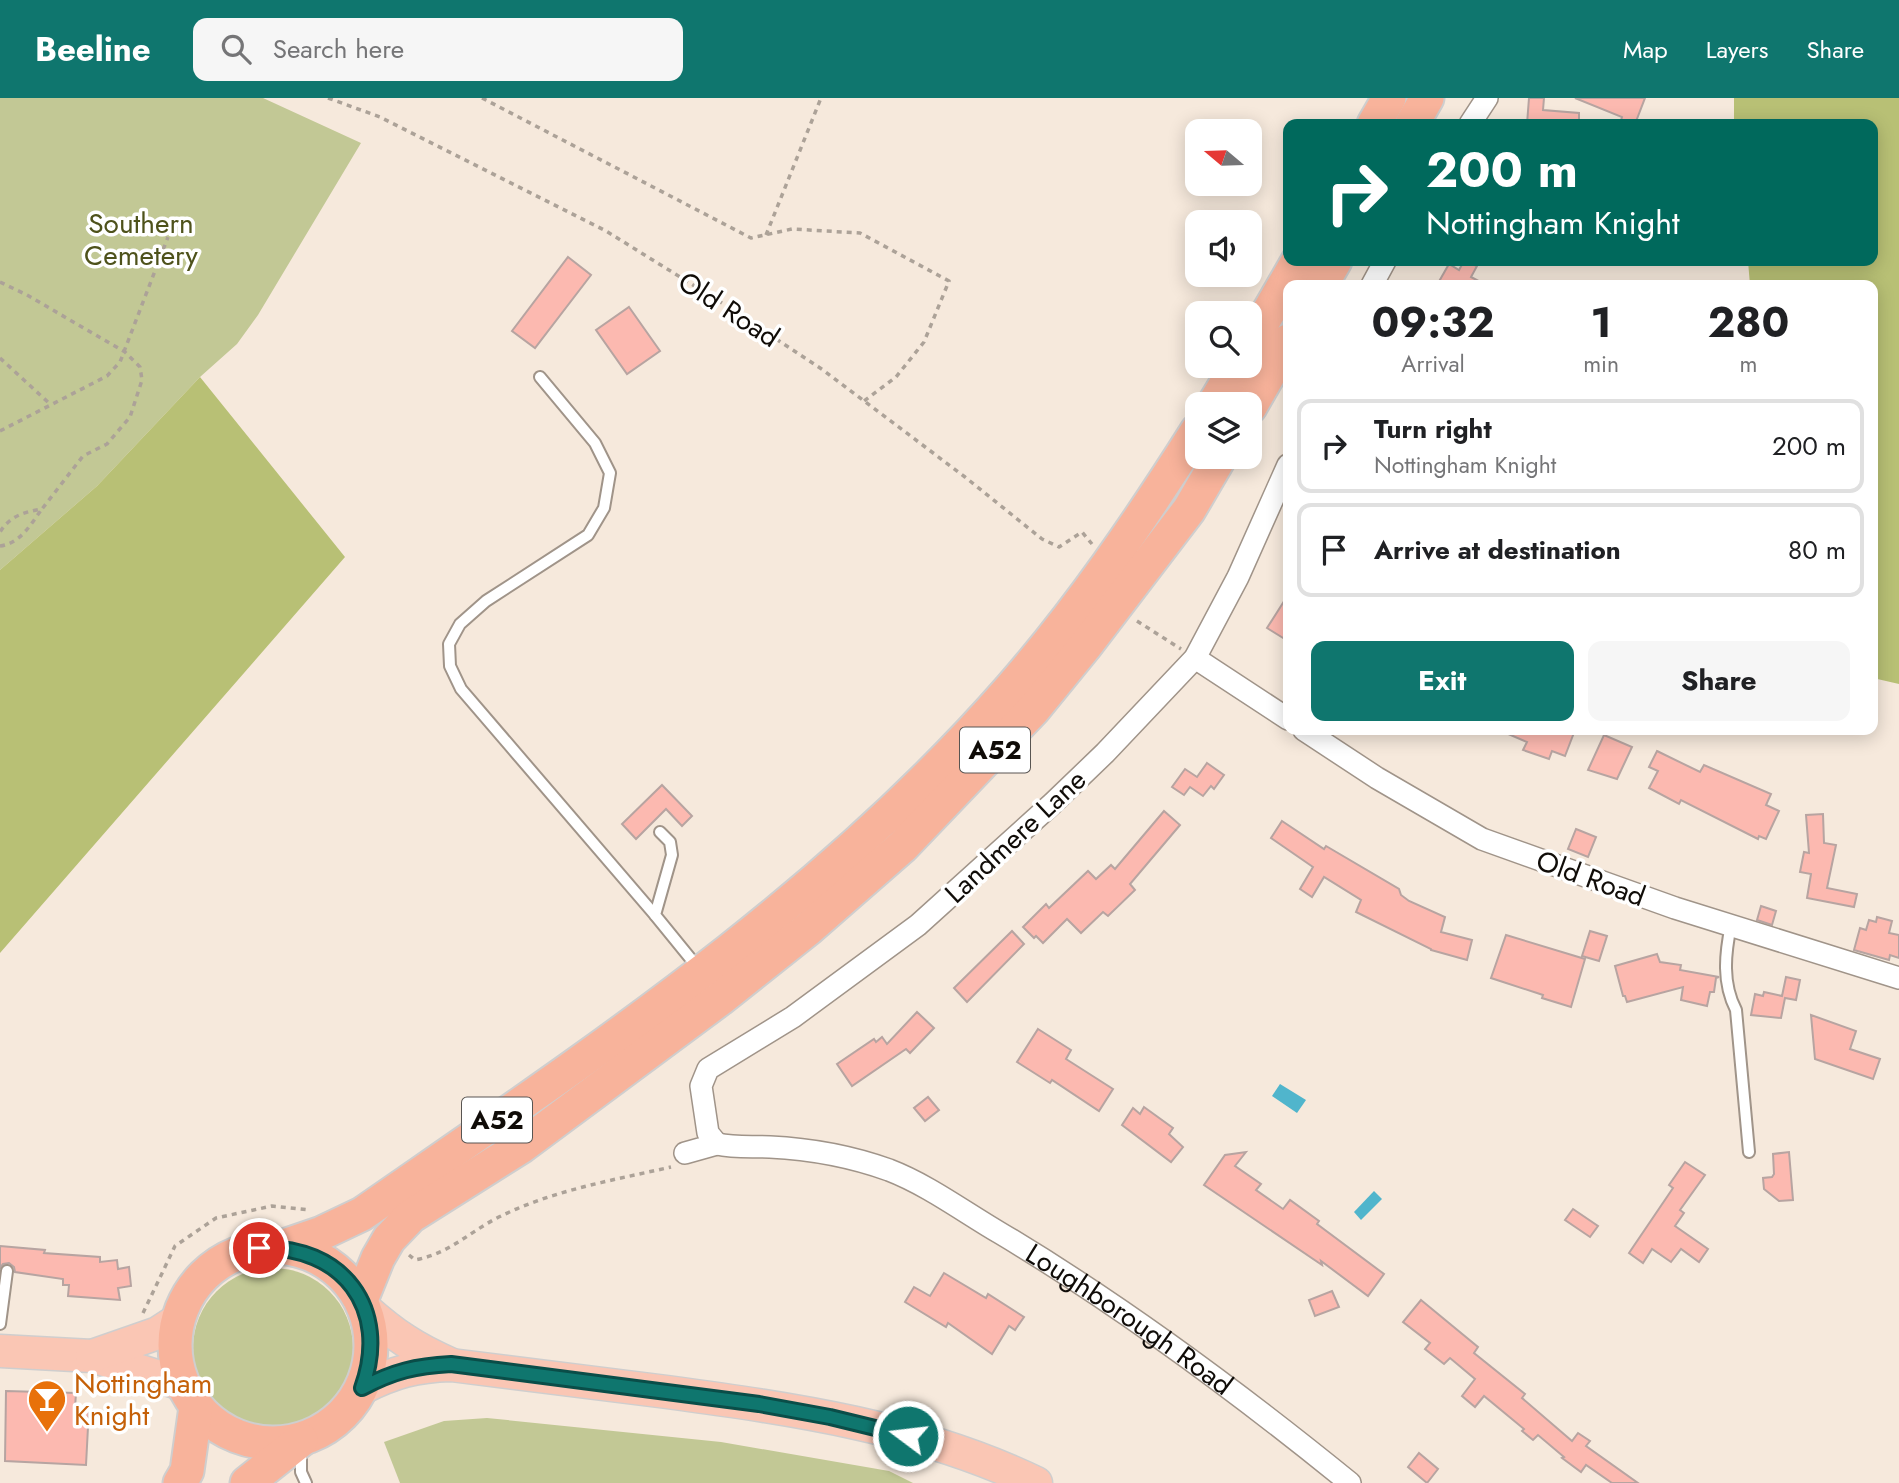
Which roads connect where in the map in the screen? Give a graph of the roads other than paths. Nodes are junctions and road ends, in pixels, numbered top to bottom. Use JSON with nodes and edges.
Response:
{"nodes":[{"id":1,"x":1389,"y":98,"type":"edge"},
{"id":2,"x":1427,"y":98,"type":"edge"},
{"id":3,"x":1487,"y":98,"type":"edge"},
{"id":4,"x":1377,"y":119,"type":"edge"},
{"id":5,"x":1415,"y":119,"type":"edge"},
{"id":6,"x":1473,"y":119,"type":"edge"},
{"id":7,"x":1283,"y":287,"type":"edge"},
{"id":8,"x":1262,"y":323,"type":"edge"},
{"id":9,"x":1283,"y":350,"type":"edge"},
{"id":10,"x":540,"y":377,"type":"dead end"},
{"id":11,"x":1259,"y":392,"type":"edge"},
{"id":12,"x":1185,"y":449,"type":"edge"},
{"id":13,"x":1213,"y":469,"type":"edge"},
{"id":14,"x":1283,"y":477,"type":"edge"},
{"id":15,"x":1195,"y":657,"type":"junction"},
{"id":16,"x":1283,"y":716,"type":"edge"},
{"id":17,"x":1312,"y":735,"type":"edge"},
{"id":18,"x":660,"y":832,"type":"dead end"},
{"id":19,"x":655,"y":915,"type":"junction"},
{"id":20,"x":1731,"y":925,"type":"junction"},
{"id":21,"x":703,"y":974,"type":"junction"},
{"id":22,"x":1899,"y":978,"type":"edge"},
{"id":23,"x":717,"y":1144,"type":"junction"},
{"id":24,"x":1749,"y":1152,"type":"dead end"},
{"id":25,"x":685,"y":1153,"type":"dead end"},
{"id":26,"x":281,"y":1247,"type":"junction"},
{"id":27,"x":7,"y":1271,"type":"dead end"},
{"id":28,"x":363,"y":1305,"type":"junction"},
{"id":29,"x":178,"y":1320,"type":"junction"},
{"id":30,"x":0,"y":1324,"type":"edge"},
{"id":31,"x":0,"y":1351,"type":"edge"},
{"id":32,"x":92,"y":1356,"type":"junction"},
{"id":33,"x":451,"y":1364,"type":"junction"},
{"id":34,"x":362,"y":1388,"type":"junction"},
{"id":35,"x":189,"y":1395,"type":"junction"},
{"id":36,"x":301,"y":1440,"type":"junction"},
{"id":37,"x":180,"y":1483,"type":"edge"},
{"id":38,"x":247,"y":1483,"type":"edge"},
{"id":39,"x":306,"y":1483,"type":"edge"},
{"id":40,"x":1035,"y":1483,"type":"edge"},
{"id":41,"x":1350,"y":1483,"type":"edge"}],
"edges":[{"from":1,"to":4,"type":"highway"},
{"from":2,"to":5,"type":"highway"},
{"from":3,"to":6,"type":"street"},
{"from":7,"to":8,"type":"highway"},
{"from":9,"to":11,"type":"highway"},
{"from":10,"to":19,"type":"lane"},
{"from":12,"to":21,"type":"highway","number":"A52"},
{"from":13,"to":28,"type":"highway","number":"A52"},
{"from":14,"to":15,"type":"street","name":"Landmere Lane"},
{"from":15,"to":16,"type":"street"},
{"from":15,"to":23,"type":"street","name":"Landmere Lane"},
{"from":17,"to":20,"type":"street","name":"Old Road"},
{"from":18,"to":19,"type":"lane"},
{"from":19,"to":21,"type":"lane"},
{"from":20,"to":22,"type":"street","name":"Old Road"},
{"from":20,"to":24,"type":"lane"},
{"from":21,"to":26,"type":"highway","number":"A52"},
{"from":23,"to":25,"type":"street"},
{"from":23,"to":41,"type":"street","name":"Loughborough Road"},
{"from":26,"to":28,"type":"highway","number":"A52"},
{"from":26,"to":29,"type":"highway","number":"A52"},
{"from":27,"to":30,"type":"lane"},
{"from":28,"to":33,"type":"main road"},
{"from":28,"to":34,"type":"highway","number":"A52"},
{"from":29,"to":32,"type":"main road"},
{"from":29,"to":35,"type":"highway","number":"A52"},
{"from":31,"to":32,"type":"main road"},
{"from":32,"to":35,"type":"main road"},
{"from":33,"to":34,"type":"main road"},
{"from":33,"to":40,"type":"main road"},
{"from":34,"to":36,"type":"highway","number":"A52"},
{"from":35,"to":36,"type":"highway","number":"A52"},
{"from":35,"to":37,"type":"highway","number":"A52"},
{"from":36,"to":38,"type":"highway","number":"A52"},
{"from":36,"to":39,"type":"lane"}]}
